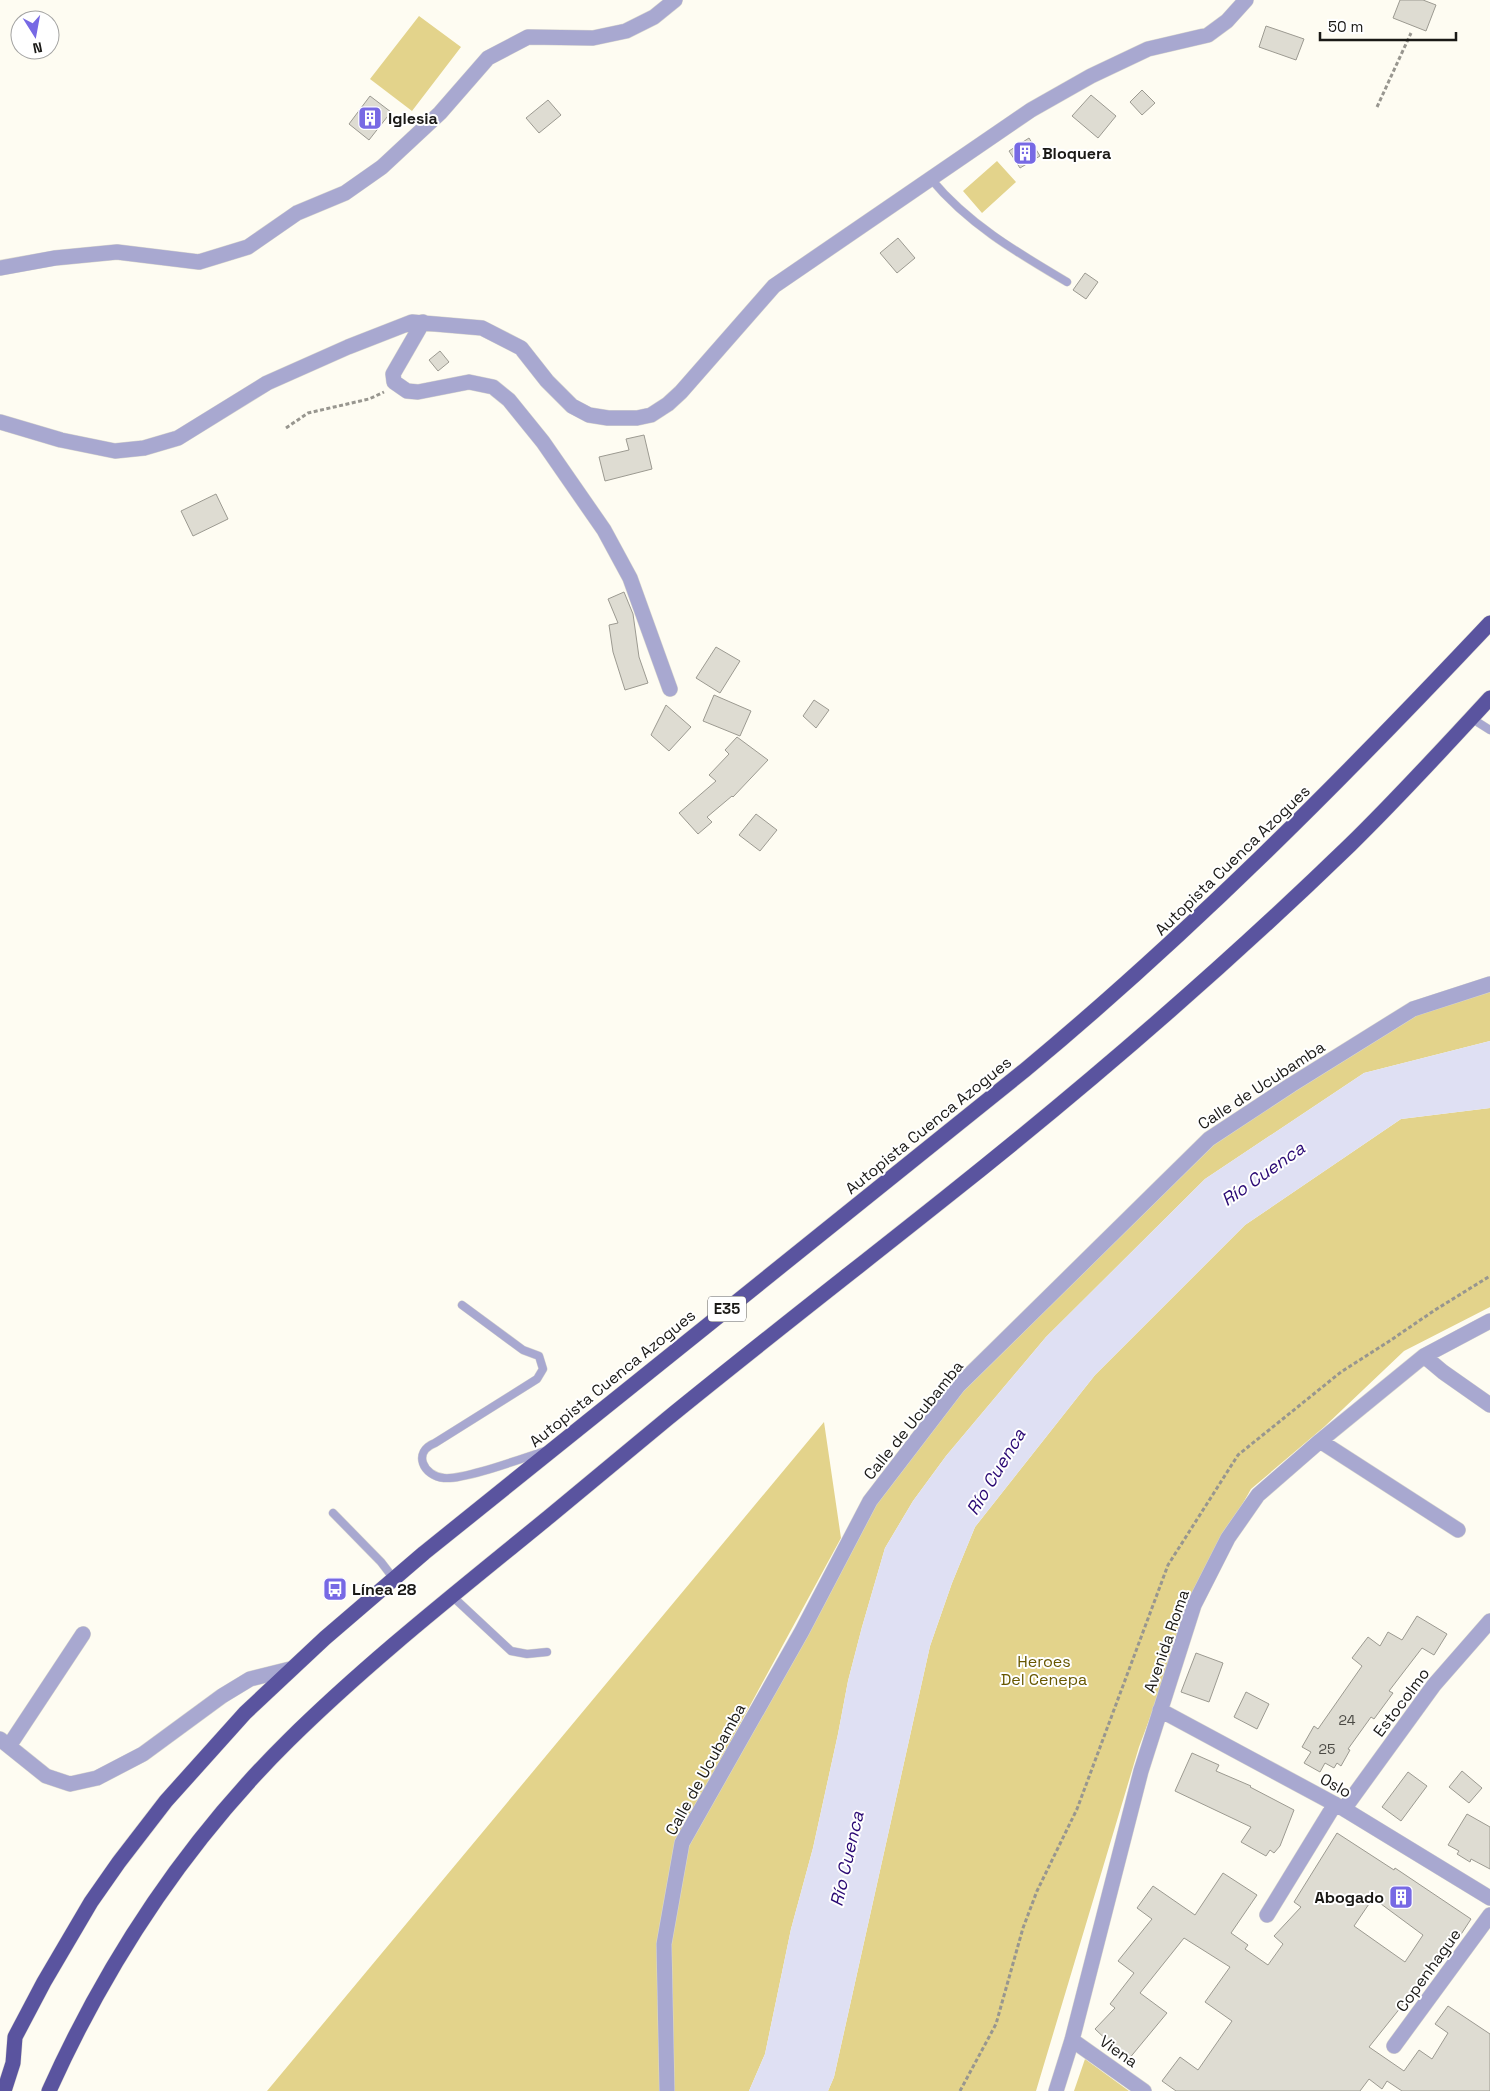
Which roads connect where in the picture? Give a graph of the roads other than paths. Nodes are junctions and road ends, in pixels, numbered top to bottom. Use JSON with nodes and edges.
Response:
{"nodes":[{"id":1,"x":675,"y":0,"type":"edge"},
{"id":2,"x":1246,"y":0,"type":"edge"},
{"id":3,"x":931,"y":179,"type":"junction"},
{"id":4,"x":0,"y":268,"type":"edge"},
{"id":5,"x":1067,"y":282,"type":"dead end"},
{"id":6,"x":423,"y":322,"type":"junction"},
{"id":7,"x":0,"y":422,"type":"edge"},
{"id":8,"x":1490,"y":623,"type":"edge"},
{"id":9,"x":670,"y":688,"type":"dead end"},
{"id":10,"x":1490,"y":698,"type":"edge"},
{"id":11,"x":1471,"y":718,"type":"junction"},
{"id":12,"x":1490,"y":730,"type":"edge"},
{"id":13,"x":1490,"y":984,"type":"edge"},
{"id":14,"x":462,"y":1305,"type":"dead end"},
{"id":15,"x":1490,"y":1320,"type":"edge"},
{"id":16,"x":1424,"y":1356,"type":"junction"},
{"id":17,"x":1490,"y":1405,"type":"edge"},
{"id":18,"x":1320,"y":1441,"type":"junction"},
{"id":19,"x":552,"y":1449,"type":"junction"},
{"id":20,"x":333,"y":1513,"type":"dead end"},
{"id":21,"x":1458,"y":1530,"type":"dead end"},
{"id":22,"x":394,"y":1579,"type":"junction"},
{"id":23,"x":452,"y":1596,"type":"junction"},
{"id":24,"x":1490,"y":1621,"type":"edge"},
{"id":25,"x":83,"y":1634,"type":"dead end"},
{"id":26,"x":547,"y":1652,"type":"dead end"},
{"id":27,"x":290,"y":1670,"type":"junction"},
{"id":28,"x":1160,"y":1710,"type":"junction"},
{"id":29,"x":5,"y":1742,"type":"edge"},
{"id":30,"x":1340,"y":1806,"type":"junction"},
{"id":31,"x":1490,"y":1898,"type":"edge"},
{"id":32,"x":1267,"y":1915,"type":"dead end"},
{"id":33,"x":1490,"y":1915,"type":"edge"},
{"id":34,"x":1072,"y":2040,"type":"junction"},
{"id":35,"x":1394,"y":2046,"type":"dead end"},
{"id":36,"x":4,"y":2091,"type":"edge"},
{"id":37,"x":49,"y":2091,"type":"edge"},
{"id":38,"x":667,"y":2091,"type":"edge"},
{"id":39,"x":1056,"y":2091,"type":"edge"},
{"id":40,"x":1144,"y":2091,"type":"edge"}],
"edges":[{"from":1,"to":4,"type":"street"},
{"from":2,"to":3,"type":"street"},
{"from":3,"to":5,"type":"lane"},
{"from":3,"to":6,"type":"street"},
{"from":6,"to":7,"type":"street"},
{"from":6,"to":9,"type":"street"},
{"from":8,"to":19,"type":"highway","name":"Autopista Cuenca Azogues","number":"E35"},
{"from":10,"to":11,"type":"highway"},
{"from":11,"to":12,"type":"lane"},
{"from":11,"to":23,"type":"highway"},
{"from":13,"to":38,"type":"street","name":"Calle de Ucubamba"},
{"from":14,"to":19,"type":"lane"},
{"from":15,"to":16,"type":"street","name":"Avenida Roma"},
{"from":16,"to":17,"type":"street"},
{"from":16,"to":18,"type":"street","name":"Avenida Roma"},
{"from":18,"to":21,"type":"street"},
{"from":18,"to":28,"type":"street","name":"Avenida Roma"},
{"from":19,"to":22,"type":"highway","name":"Autopista Cuenca Azogues","number":"E35"},
{"from":20,"to":22,"type":"lane"},
{"from":22,"to":27,"type":"highway","name":"Autopista Cuenca Azogues","number":"E35"},
{"from":23,"to":26,"type":"lane"},
{"from":23,"to":37,"type":"highway"},
{"from":24,"to":30,"type":"street","name":"Estocolmo"},
{"from":25,"to":29,"type":"street"},
{"from":27,"to":29,"type":"street"},
{"from":27,"to":36,"type":"highway","name":"Autopista Cuenca Azogues","number":"E35"},
{"from":28,"to":30,"type":"street","name":"Oslo"},
{"from":28,"to":34,"type":"street","name":"Avenida Roma"},
{"from":30,"to":31,"type":"street","name":"Oslo"},
{"from":30,"to":32,"type":"street","name":"Estocolmo"},
{"from":33,"to":35,"type":"street","name":"Copenhague"},
{"from":34,"to":39,"type":"street","name":"Avenida Roma"},
{"from":34,"to":40,"type":"street","name":"Viena"}]}
